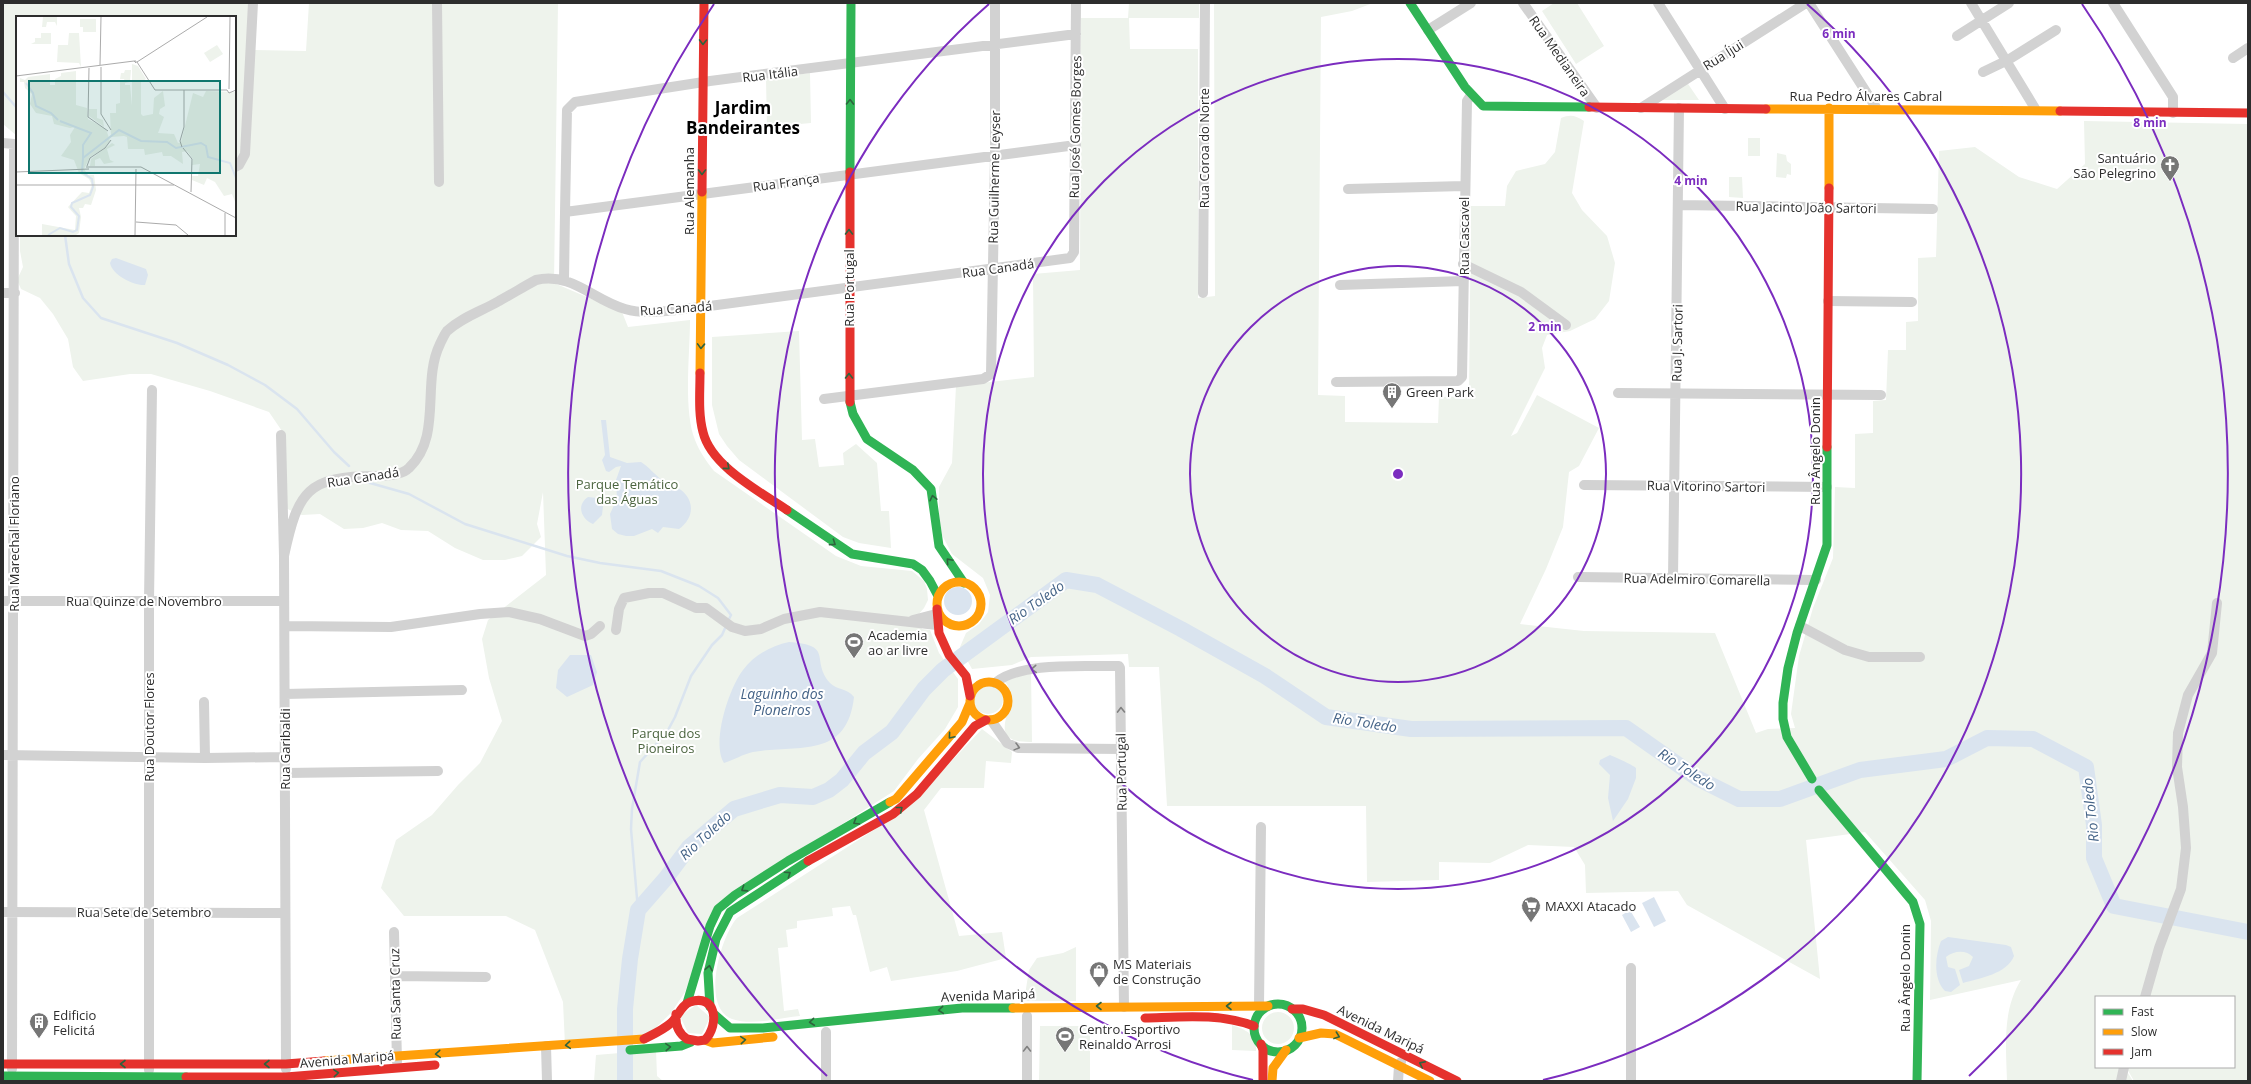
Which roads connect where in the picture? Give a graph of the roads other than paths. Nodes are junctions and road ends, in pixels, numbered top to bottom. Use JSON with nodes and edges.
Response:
{"nodes":[{"id":1,"x":253,"y":3,"type":"edge"},
{"id":2,"x":437,"y":3,"type":"edge"},
{"id":3,"x":704,"y":3,"type":"edge"},
{"id":4,"x":851,"y":3,"type":"edge"},
{"id":5,"x":995,"y":3,"type":"edge"},
{"id":6,"x":1076,"y":3,"type":"edge"},
{"id":7,"x":1205,"y":3,"type":"edge"},
{"id":8,"x":1410,"y":3,"type":"edge"},
{"id":9,"x":1471,"y":3,"type":"edge"},
{"id":10,"x":1523,"y":3,"type":"edge"},
{"id":11,"x":1658,"y":3,"type":"edge"},
{"id":12,"x":1806,"y":3,"type":"edge"},
{"id":13,"x":1809,"y":3,"type":"edge"},
{"id":14,"x":1971,"y":3,"type":"edge"},
{"id":15,"x":2009,"y":3,"type":"edge"},
{"id":16,"x":2117,"y":4,"type":"edge"},
{"id":17,"x":1981,"y":20,"type":"junction"},
{"id":18,"x":1428,"y":30,"type":"junction"},
{"id":19,"x":2056,"y":30,"type":"dead end"},
{"id":20,"x":1076,"y":34,"type":"junction"},
{"id":21,"x":1956,"y":36,"type":"dead end"},
{"id":22,"x":995,"y":45,"type":"junction"},
{"id":23,"x":2248,"y":48,"type":"edge"},
{"id":24,"x":2233,"y":58,"type":"dead end"},
{"id":25,"x":2008,"y":60,"type":"junction"},
{"id":26,"x":851,"y":64,"type":"junction"},
{"id":27,"x":1700,"y":68,"type":"junction"},
{"id":28,"x":1984,"y":72,"type":"dead end"},
{"id":29,"x":703,"y":82,"type":"junction"},
{"id":30,"x":1471,"y":95,"type":"junction"},
{"id":31,"x":1597,"y":108,"type":"junction"},
{"id":32,"x":1640,"y":108,"type":"junction"},
{"id":33,"x":1679,"y":108,"type":"junction"},
{"id":34,"x":1829,"y":108,"type":"junction"},
{"id":35,"x":1725,"y":109,"type":"junction"},
{"id":36,"x":1877,"y":109,"type":"junction"},
{"id":37,"x":2036,"y":110,"type":"junction"},
{"id":38,"x":2173,"y":113,"type":"junction"},
{"id":39,"x":2248,"y":113,"type":"edge"},
{"id":40,"x":3,"y":143,"type":"edge"},
{"id":41,"x":1076,"y":145,"type":"junction"},
{"id":42,"x":995,"y":155,"type":"junction"},
{"id":43,"x":236,"y":166,"type":"edge"},
{"id":44,"x":849,"y":174,"type":"junction"},
{"id":45,"x":439,"y":182,"type":"dead end"},
{"id":46,"x":1464,"y":186,"type":"junction"},
{"id":47,"x":1348,"y":189,"type":"dead end"},
{"id":48,"x":702,"y":194,"type":"junction"},
{"id":49,"x":1678,"y":205,"type":"junction"},
{"id":50,"x":1829,"y":206,"type":"junction"},
{"id":51,"x":1933,"y":208,"type":"dead end"},
{"id":52,"x":565,"y":212,"type":"junction"},
{"id":53,"x":1074,"y":252,"type":"joint"},
{"id":54,"x":1463,"y":264,"type":"junction"},
{"id":55,"x":993,"y":269,"type":"junction"},
{"id":56,"x":564,"y":280,"type":"junction"},
{"id":57,"x":1463,"y":281,"type":"junction"},
{"id":58,"x":1340,"y":285,"type":"dead end"},
{"id":59,"x":849,"y":288,"type":"junction"},
{"id":60,"x":3,"y":293,"type":"edge"},
{"id":61,"x":15,"y":293,"type":"junction"},
{"id":62,"x":1203,"y":293,"type":"dead end"},
{"id":63,"x":1828,"y":301,"type":"junction"},
{"id":64,"x":1912,"y":302,"type":"dead end"},
{"id":65,"x":702,"y":307,"type":"junction"},
{"id":66,"x":1566,"y":325,"type":"dead end"},
{"id":67,"x":1336,"y":382,"type":"dead end"},
{"id":68,"x":152,"y":390,"type":"dead end"},
{"id":69,"x":1618,"y":393,"type":"dead end"},
{"id":70,"x":1676,"y":393,"type":"junction"},
{"id":71,"x":1828,"y":395,"type":"junction"},
{"id":72,"x":1881,"y":395,"type":"dead end"},
{"id":73,"x":849,"y":396,"type":"junction"},
{"id":74,"x":824,"y":400,"type":"dead end"},
{"id":75,"x":281,"y":435,"type":"dead end"},
{"id":76,"x":1584,"y":484,"type":"dead end"},
{"id":77,"x":1675,"y":486,"type":"junction"},
{"id":78,"x":1827,"y":487,"type":"junction"},
{"id":79,"x":284,"y":556,"type":"junction"},
{"id":80,"x":1578,"y":577,"type":"dead end"},
{"id":81,"x":1672,"y":578,"type":"junction"},
{"id":82,"x":1816,"y":580,"type":"junction"},
{"id":83,"x":964,"y":583,"type":"junction"},
{"id":84,"x":938,"y":596,"type":"junction"},
{"id":85,"x":3,"y":601,"type":"edge"},
{"id":86,"x":14,"y":601,"type":"junction"},
{"id":87,"x":149,"y":601,"type":"junction"},
{"id":88,"x":284,"y":601,"type":"junction"},
{"id":89,"x":2217,"y":603,"type":"dead end"},
{"id":90,"x":936,"y":610,"type":"junction"},
{"id":91,"x":909,"y":621,"type":"junction"},
{"id":92,"x":966,"y":624,"type":"junction"},
{"id":93,"x":937,"y":625,"type":"junction"},
{"id":94,"x":284,"y":626,"type":"junction"},
{"id":95,"x":600,"y":626,"type":"dead end"},
{"id":96,"x":1800,"y":626,"type":"junction"},
{"id":97,"x":616,"y":630,"type":"dead end"},
{"id":98,"x":950,"y":655,"type":"junction"},
{"id":99,"x":1920,"y":657,"type":"dead end"},
{"id":100,"x":966,"y":676,"type":"junction"},
{"id":101,"x":983,"y":683,"type":"junction"},
{"id":102,"x":995,"y":683,"type":"junction"},
{"id":103,"x":462,"y":690,"type":"dead end"},
{"id":104,"x":285,"y":694,"type":"junction"},
{"id":105,"x":970,"y":699,"type":"junction"},
{"id":106,"x":204,"y":702,"type":"dead end"},
{"id":107,"x":988,"y":720,"type":"junction"},
{"id":108,"x":1121,"y":749,"type":"junction"},
{"id":109,"x":3,"y":755,"type":"edge"},
{"id":110,"x":14,"y":755,"type":"junction"},
{"id":111,"x":149,"y":757,"type":"junction"},
{"id":112,"x":285,"y":757,"type":"junction"},
{"id":113,"x":205,"y":758,"type":"junction"},
{"id":114,"x":438,"y":771,"type":"dead end"},
{"id":115,"x":285,"y":772,"type":"junction"},
{"id":116,"x":1812,"y":779,"type":"joint"},
{"id":117,"x":1819,"y":790,"type":"joint"},
{"id":118,"x":1261,"y":827,"type":"dead end"},
{"id":119,"x":8,"y":912,"type":"edge"},
{"id":120,"x":147,"y":912,"type":"junction"},
{"id":121,"x":285,"y":913,"type":"junction"},
{"id":122,"x":394,"y":932,"type":"dead end"},
{"id":123,"x":1631,"y":968,"type":"dead end"},
{"id":124,"x":395,"y":976,"type":"junction"},
{"id":125,"x":486,"y":977,"type":"dead end"},
{"id":126,"x":2145,"y":996,"type":"edge"},
{"id":127,"x":687,"y":1003,"type":"junction"},
{"id":128,"x":1264,"y":1006,"type":"junction"},
{"id":129,"x":1124,"y":1007,"type":"junction"},
{"id":130,"x":1292,"y":1009,"type":"junction"},
{"id":131,"x":713,"y":1011,"type":"junction"},
{"id":132,"x":676,"y":1014,"type":"junction"},
{"id":133,"x":1027,"y":1016,"type":"junction"},
{"id":134,"x":1098,"y":1017,"type":"dead end"},
{"id":135,"x":1136,"y":1018,"type":"dead end"},
{"id":136,"x":879,"y":1026,"type":"dead end"},
{"id":137,"x":1254,"y":1026,"type":"junction"},
{"id":138,"x":826,"y":1032,"type":"dead end"},
{"id":139,"x":781,"y":1036,"type":"dead end"},
{"id":140,"x":1299,"y":1038,"type":"junction"},
{"id":141,"x":705,"y":1040,"type":"junction"},
{"id":142,"x":691,"y":1042,"type":"junction"},
{"id":143,"x":1261,"y":1044,"type":"junction"},
{"id":144,"x":622,"y":1050,"type":"dead end"},
{"id":145,"x":1286,"y":1050,"type":"junction"},
{"id":146,"x":547,"y":1051,"type":"junction"},
{"id":147,"x":559,"y":1055,"type":"dead end"},
{"id":148,"x":1405,"y":1056,"type":"junction"},
{"id":149,"x":396,"y":1057,"type":"junction"},
{"id":150,"x":534,"y":1057,"type":"dead end"},
{"id":151,"x":8,"y":1064,"type":"edge"},
{"id":152,"x":149,"y":1064,"type":"junction"},
{"id":153,"x":286,"y":1064,"type":"junction"},
{"id":154,"x":444,"y":1064,"type":"dead end"},
{"id":155,"x":1399,"y":1066,"type":"junction"},
{"id":156,"x":397,"y":1068,"type":"junction"},
{"id":157,"x":2124,"y":1068,"type":"edge"},
{"id":158,"x":9,"y":1078,"type":"edge"},
{"id":159,"x":149,"y":1079,"type":"edge"},
{"id":160,"x":286,"y":1079,"type":"edge"},
{"id":161,"x":547,"y":1081,"type":"edge"},
{"id":162,"x":826,"y":1081,"type":"edge"},
{"id":163,"x":1027,"y":1081,"type":"edge"},
{"id":164,"x":1263,"y":1081,"type":"edge"},
{"id":165,"x":1272,"y":1081,"type":"edge"},
{"id":166,"x":1398,"y":1081,"type":"edge"},
{"id":167,"x":1430,"y":1081,"type":"edge"},
{"id":168,"x":1457,"y":1081,"type":"edge"},
{"id":169,"x":1631,"y":1081,"type":"edge"},
{"id":170,"x":1917,"y":1081,"type":"edge"},
{"id":171,"x":2121,"y":1081,"type":"edge"}],
"edges":[{"from":1,"to":43,"type":"street"},
{"from":2,"to":45,"type":"street"},
{"from":3,"to":29,"type":"street","name":"Rua Alemanha","one_way":true},
{"from":4,"to":26,"type":"street","name":"Rua Portugal"},
{"from":5,"to":22,"type":"street","name":"Rua Guilherme Leyser"},
{"from":6,"to":20,"type":"street","name":"Rua José Gomes Borges"},
{"from":7,"to":62,"type":"street","name":"Rua Coroa do Norte"},
{"from":8,"to":18,"type":"street"},
{"from":9,"to":18,"type":"street"},
{"from":10,"to":31,"type":"street","name":"Rua Medianeira"},
{"from":11,"to":27,"type":"street"},
{"from":12,"to":27,"type":"street","name":"Rua Íjui"},
{"from":13,"to":36,"type":"street"},
{"from":14,"to":17,"type":"street"},
{"from":15,"to":17,"type":"street"},
{"from":16,"to":38,"type":"street"},
{"from":17,"to":21,"type":"street"},
{"from":17,"to":25,"type":"street"},
{"from":18,"to":30,"type":"street"},
{"from":19,"to":25,"type":"street"},
{"from":20,"to":22,"type":"street","name":"Rua Itália"},
{"from":20,"to":41,"type":"street","name":"Rua José Gomes Borges"},
{"from":22,"to":26,"type":"street","name":"Rua Itália"},
{"from":22,"to":42,"type":"street","name":"Rua Guilherme Leyser"},
{"from":23,"to":24,"type":"street"},
{"from":25,"to":28,"type":"street"},
{"from":25,"to":37,"type":"street"},
{"from":26,"to":29,"type":"street","name":"Rua Itália"},
{"from":44,"to":26,"type":"street","name":"Rua Portugal","one_way":true},
{"from":27,"to":32,"type":"street","name":"Rua Íjui"},
{"from":27,"to":35,"type":"street"},
{"from":29,"to":48,"type":"street","name":"Rua Alemanha","one_way":true},
{"from":29,"to":52,"type":"street","name":"Rua Itália"},
{"from":30,"to":31,"type":"street","name":"Rua Pedro Álvares Cabral"},
{"from":30,"to":46,"type":"street","name":"Rua Cascavel"},
{"from":31,"to":32,"type":"street","name":"Rua Pedro Álvares Cabral"},
{"from":32,"to":33,"type":"street","name":"Rua Pedro Álvares Cabral"},
{"from":33,"to":35,"type":"street","name":"Rua Pedro Álvares Cabral"},
{"from":33,"to":49,"type":"street","name":"Rua J. Sartori"},
{"from":34,"to":35,"type":"street","name":"Rua Pedro Álvares Cabral"},
{"from":34,"to":36,"type":"street","name":"Rua Pedro Álvares Cabral"},
{"from":34,"to":50,"type":"street","name":"Rua Ângelo Donin"},
{"from":36,"to":37,"type":"street","name":"Rua Pedro Álvares Cabral"},
{"from":37,"to":38,"type":"street","name":"Rua Pedro Álvares Cabral"},
{"from":38,"to":39,"type":"street","name":"Rua Pedro Álvares Cabral"},
{"from":40,"to":61,"type":"street","name":"Rua Marechal Floriano"},
{"from":41,"to":42,"type":"street","name":"Rua França"},
{"from":41,"to":53,"type":"street","name":"Rua José Gomes Borges"},
{"from":42,"to":44,"type":"street","name":"Rua França"},
{"from":42,"to":55,"type":"street","name":"Rua Guilherme Leyser"},
{"from":44,"to":48,"type":"street","name":"Rua França"},
{"from":59,"to":44,"type":"street","name":"Rua Portugal","one_way":true},
{"from":46,"to":47,"type":"street"},
{"from":46,"to":54,"type":"street","name":"Rua Cascavel"},
{"from":48,"to":52,"type":"street","name":"Rua França"},
{"from":48,"to":65,"type":"street","name":"Rua Alemanha"},
{"from":49,"to":50,"type":"street","name":"Rua Jacinto João Sartori"},
{"from":49,"to":70,"type":"street","name":"Rua J. Sartori"},
{"from":50,"to":51,"type":"street","name":"Rua Jacinto João Sartori"},
{"from":50,"to":63,"type":"street","name":"Rua Ângelo Donin"},
{"from":52,"to":56,"type":"street"},
{"from":53,"to":55,"type":"street","name":"Rua Canadá"},
{"from":54,"to":57,"type":"street","name":"Rua Cascavel"},
{"from":54,"to":66,"type":"street"},
{"from":55,"to":59,"type":"street","name":"Rua Canadá"},
{"from":55,"to":73,"type":"street","name":"Rua Guilherme Leyser"},
{"from":56,"to":65,"type":"street","name":"Rua Canadá"},
{"from":56,"to":79,"type":"street","name":"Rua Canadá"},
{"from":57,"to":58,"type":"street"},
{"from":57,"to":67,"type":"street","name":"Rua Cascavel"},
{"from":59,"to":65,"type":"street","name":"Rua Canadá"},
{"from":73,"to":59,"type":"street","name":"Rua Portugal","one_way":true},
{"from":60,"to":61,"type":"street"},
{"from":61,"to":86,"type":"street","name":"Rua Marechal Floriano"},
{"from":63,"to":64,"type":"street"},
{"from":63,"to":71,"type":"street","name":"Rua Ângelo Donin"},
{"from":65,"to":84,"type":"street","name":"Rua Alemanha","one_way":true},
{"from":68,"to":87,"type":"street","name":"Rua Doutor Flores"},
{"from":69,"to":70,"type":"street"},
{"from":70,"to":71,"type":"street"},
{"from":70,"to":77,"type":"street","name":"Rua J. Sartori"},
{"from":71,"to":72,"type":"street"},
{"from":71,"to":78,"type":"street","name":"Rua Ângelo Donin"},
{"from":73,"to":74,"type":"street"},
{"from":83,"to":73,"type":"street","name":"Rua Portugal","one_way":true},
{"from":75,"to":79,"type":"street","name":"Rua Garibaldi"},
{"from":76,"to":77,"type":"street","name":"Rua Vitorino Sartori"},
{"from":77,"to":78,"type":"street","name":"Rua Vitorino Sartori"},
{"from":77,"to":81,"type":"street","name":"Rua J. Sartori"},
{"from":78,"to":82,"type":"street","name":"Rua Ângelo Donin"},
{"from":79,"to":88,"type":"street","name":"Rua Garibaldi"},
{"from":80,"to":81,"type":"street","name":"Rua Adelmiro Comarella"},
{"from":81,"to":82,"type":"street","name":"Rua Adelmiro Comarella"},
{"from":82,"to":96,"type":"street","name":"Rua Ângelo Donin"},
{"from":83,"to":84,"type":"street"},
{"from":83,"to":92,"type":"street"},
{"from":84,"to":90,"type":"street"},
{"from":85,"to":86,"type":"street","name":"Rua Quinze de Novembro"},
{"from":86,"to":87,"type":"street","name":"Rua Quinze de Novembro"},
{"from":86,"to":110,"type":"street","name":"Rua Marechal Floriano"},
{"from":87,"to":88,"type":"street","name":"Rua Quinze de Novembro"},
{"from":87,"to":111,"type":"street","name":"Rua Doutor Flores"},
{"from":88,"to":94,"type":"street","name":"Rua Garibaldi"},
{"from":89,"to":126,"type":"street"},
{"from":90,"to":91,"type":"street"},
{"from":90,"to":92,"type":"street"},
{"from":90,"to":93,"type":"street"},
{"from":91,"to":93,"type":"street"},
{"from":91,"to":97,"type":"street"},
{"from":92,"to":98,"type":"street"},
{"from":93,"to":98,"type":"street"},
{"from":94,"to":95,"type":"street"},
{"from":94,"to":104,"type":"street","name":"Rua Garibaldi"},
{"from":96,"to":99,"type":"street"},
{"from":96,"to":116,"type":"street","name":"Rua Ângelo Donin"},
{"from":98,"to":100,"type":"street"},
{"from":100,"to":101,"type":"street"},
{"from":100,"to":105,"type":"street"},
{"from":101,"to":102,"type":"street"},
{"from":101,"to":105,"type":"street"},
{"from":102,"to":107,"type":"street"},
{"from":108,"to":102,"type":"street","name":"Rua Portugal","one_way":true},
{"from":103,"to":104,"type":"street"},
{"from":104,"to":112,"type":"street","name":"Rua Garibaldi"},
{"from":105,"to":107,"type":"street"},
{"from":105,"to":127,"type":"street","one_way":true},
{"from":106,"to":113,"type":"street"},
{"from":107,"to":108,"type":"street","one_way":true},
{"from":131,"to":107,"type":"street","one_way":true},
{"from":108,"to":129,"type":"street","name":"Rua Portugal"},
{"from":109,"to":110,"type":"street"},
{"from":110,"to":111,"type":"street"},
{"from":110,"to":119,"type":"street","name":"Rua Marechal Floriano"},
{"from":111,"to":113,"type":"street"},
{"from":111,"to":120,"type":"street","name":"Rua Doutor Flores"},
{"from":112,"to":113,"type":"street"},
{"from":112,"to":115,"type":"street","name":"Rua Garibaldi"},
{"from":114,"to":115,"type":"street"},
{"from":115,"to":121,"type":"street","name":"Rua Garibaldi"},
{"from":116,"to":117,"type":"street"},
{"from":117,"to":170,"type":"street","name":"Rua Ângelo Donin"},
{"from":118,"to":128,"type":"street"},
{"from":119,"to":120,"type":"street","name":"Rua Sete de Setembro"},
{"from":119,"to":151,"type":"street","name":"Rua Marechal Floriano"},
{"from":120,"to":121,"type":"street","name":"Rua Sete de Setembro"},
{"from":120,"to":152,"type":"street","name":"Rua Doutor Flores"},
{"from":121,"to":153,"type":"street","name":"Rua Garibaldi"},
{"from":122,"to":124,"type":"street","name":"Rua Santa Cruz"},
{"from":123,"to":169,"type":"street"},
{"from":124,"to":125,"type":"street"},
{"from":124,"to":149,"type":"street","name":"Rua Santa Cruz"},
{"from":127,"to":131,"type":"street"},
{"from":127,"to":132,"type":"street"},
{"from":128,"to":129,"type":"street","name":"Avenida Maripá","one_way":true},
{"from":128,"to":130,"type":"street"},
{"from":128,"to":137,"type":"street"},
{"from":129,"to":131,"type":"street","name":"Avenida Maripá","one_way":true},
{"from":130,"to":140,"type":"street"},
{"from":130,"to":148,"type":"street","name":"Avenida Maripá"},
{"from":131,"to":141,"type":"street"},
{"from":132,"to":142,"type":"street"},
{"from":132,"to":146,"type":"street","name":"Avenida Maripá","one_way":true},
{"from":133,"to":134,"type":"street","name":"Avenida Maripá"},
{"from":133,"to":136,"type":"street","name":"Avenida Maripá"},
{"from":163,"to":133,"type":"street","one_way":true},
{"from":135,"to":137,"type":"street"},
{"from":137,"to":143,"type":"street"},
{"from":138,"to":162,"type":"street"},
{"from":141,"to":139,"type":"street","one_way":true},
{"from":140,"to":145,"type":"street"},
{"from":140,"to":155,"type":"street","name":"Avenida Maripá","one_way":true},
{"from":141,"to":142,"type":"street"},
{"from":144,"to":142,"type":"street","one_way":true},
{"from":143,"to":145,"type":"street"},
{"from":143,"to":164,"type":"street"},
{"from":145,"to":165,"type":"street"},
{"from":146,"to":147,"type":"street","name":"Avenida Maripá"},
{"from":146,"to":149,"type":"street","name":"Avenida Maripá","one_way":true},
{"from":146,"to":150,"type":"street","name":"Avenida Maripá"},
{"from":146,"to":161,"type":"street"},
{"from":148,"to":155,"type":"street"},
{"from":168,"to":148,"type":"street","name":"Avenida Maripá","one_way":true},
{"from":149,"to":153,"type":"street","name":"Avenida Maripá"},
{"from":149,"to":156,"type":"street","name":"Rua Santa Cruz"},
{"from":152,"to":151,"type":"street","name":"Avenida Maripá","one_way":true},
{"from":151,"to":158,"type":"street","name":"Rua Marechal Floriano"},
{"from":153,"to":152,"type":"street","name":"Avenida Maripá","one_way":true},
{"from":152,"to":159,"type":"street","name":"Rua Doutor Flores"},
{"from":153,"to":160,"type":"street","name":"Rua Garibaldi"},
{"from":154,"to":156,"type":"street","name":"Avenida Maripá"},
{"from":155,"to":166,"type":"street"},
{"from":155,"to":167,"type":"street","name":"Avenida Maripá"},
{"from":160,"to":156,"type":"street","name":"Avenida Maripá","one_way":true},
{"from":157,"to":171,"type":"street"},
{"from":158,"to":159,"type":"street","name":"Avenida Maripá"},
{"from":159,"to":160,"type":"street","name":"Avenida Maripá"}]}
